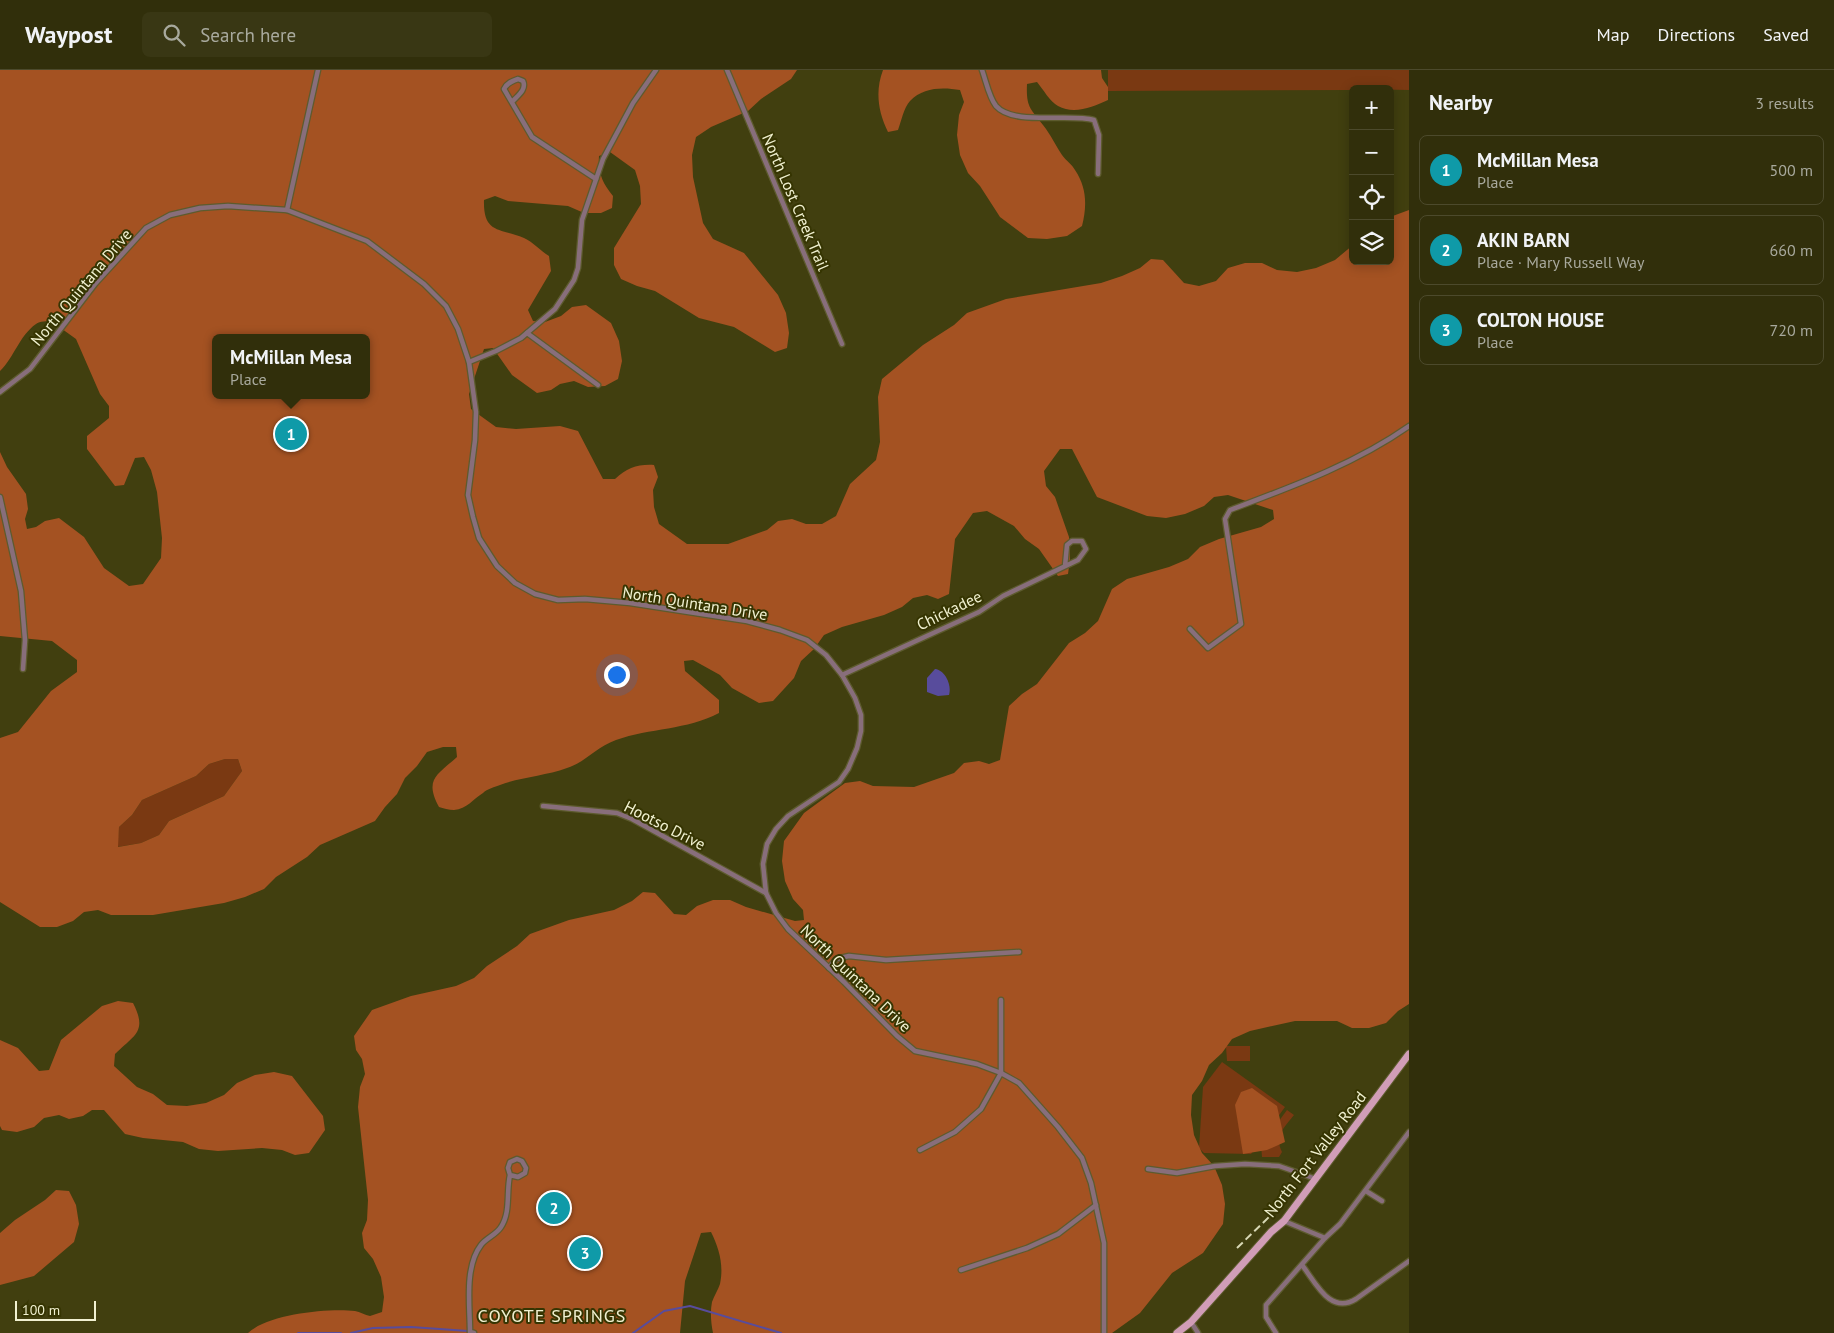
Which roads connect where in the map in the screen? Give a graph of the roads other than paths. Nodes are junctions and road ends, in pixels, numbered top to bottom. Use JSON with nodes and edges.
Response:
{"nodes":[{"id":1,"x":318,"y":70,"type":"edge"},
{"id":2,"x":656,"y":70,"type":"edge"},
{"id":3,"x":727,"y":70,"type":"edge"},
{"id":4,"x":982,"y":70,"type":"edge"},
{"id":5,"x":512,"y":102,"type":"junction"},
{"id":6,"x":1098,"y":174,"type":"dead end"},
{"id":7,"x":596,"y":179,"type":"junction"},
{"id":8,"x":287,"y":210,"type":"junction"},
{"id":9,"x":528,"y":332,"type":"junction"},
{"id":10,"x":842,"y":344,"type":"dead end"},
{"id":11,"x":469,"y":362,"type":"junction"},
{"id":12,"x":598,"y":385,"type":"dead end"},
{"id":13,"x":0,"y":392,"type":"edge"},
{"id":14,"x":1409,"y":426,"type":"edge"},
{"id":15,"x":0,"y":497,"type":"edge"},
{"id":16,"x":1064,"y":566,"type":"junction"},
{"id":17,"x":1190,"y":629,"type":"dead end"},
{"id":18,"x":23,"y":669,"type":"dead end"},
{"id":19,"x":842,"y":675,"type":"junction"},
{"id":20,"x":543,"y":806,"type":"dead end"},
{"id":21,"x":766,"y":893,"type":"junction"},
{"id":22,"x":1019,"y":952,"type":"dead end"},
{"id":23,"x":829,"y":968,"type":"junction"},
{"id":24,"x":1001,"y":1000,"type":"dead end"},
{"id":25,"x":1409,"y":1054,"type":"edge"},
{"id":26,"x":1001,"y":1074,"type":"junction"},
{"id":27,"x":1409,"y":1132,"type":"edge"},
{"id":28,"x":1404,"y":1138,"type":"junction"},
{"id":29,"x":1409,"y":1142,"type":"edge"},
{"id":30,"x":920,"y":1150,"type":"dead end"},
{"id":31,"x":1148,"y":1169,"type":"dead end"},
{"id":32,"x":510,"y":1175,"type":"junction"},
{"id":33,"x":1316,"y":1179,"type":"junction"},
{"id":34,"x":1366,"y":1191,"type":"junction"},
{"id":35,"x":1382,"y":1201,"type":"dead end"},
{"id":36,"x":1096,"y":1205,"type":"junction"},
{"id":37,"x":1284,"y":1221,"type":"junction"},
{"id":38,"x":1325,"y":1238,"type":"junction"},
{"id":39,"x":1409,"y":1261,"type":"edge"},
{"id":40,"x":1302,"y":1265,"type":"junction"},
{"id":41,"x":961,"y":1270,"type":"dead end"},
{"id":42,"x":1192,"y":1322,"type":"junction"},
{"id":43,"x":472,"y":1333,"type":"edge"},
{"id":44,"x":1104,"y":1333,"type":"edge"},
{"id":45,"x":1177,"y":1333,"type":"edge"},
{"id":46,"x":1198,"y":1333,"type":"edge"},
{"id":47,"x":1276,"y":1333,"type":"edge"}],
"edges":[{"from":1,"to":8,"type":"street"},
{"from":2,"to":7,"type":"street"},
{"from":3,"to":10,"type":"street","name":"North Lost Creek Trail"},
{"from":4,"to":6,"type":"street"},
{"from":5,"to":5,"type":"street"},
{"from":5,"to":7,"type":"street"},
{"from":7,"to":9,"type":"street"},
{"from":8,"to":11,"type":"street","name":"North Quintana Drive"},
{"from":8,"to":13,"type":"street","name":"North Quintana Drive"},
{"from":9,"to":11,"type":"street"},
{"from":9,"to":12,"type":"street"},
{"from":11,"to":19,"type":"street","name":"North Quintana Drive"},
{"from":14,"to":17,"type":"street"},
{"from":15,"to":18,"type":"street"},
{"from":16,"to":16,"type":"street","name":"Chickadee"},
{"from":16,"to":19,"type":"street","name":"Chickadee"},
{"from":19,"to":21,"type":"street","name":"North Quintana Drive"},
{"from":20,"to":21,"type":"street","name":"Hootso Drive"},
{"from":21,"to":23,"type":"street","name":"North Quintana Drive"},
{"from":22,"to":23,"type":"street"},
{"from":23,"to":26,"type":"street","name":"North Quintana Drive"},
{"from":24,"to":26,"type":"street"},
{"from":25,"to":33,"type":"main road","name":"North Fort Valley Road"},
{"from":26,"to":30,"type":"street"},
{"from":26,"to":36,"type":"street","name":"North Quintana Drive"},
{"from":27,"to":28,"type":"street"},
{"from":28,"to":29,"type":"street"},
{"from":28,"to":34,"type":"street"},
{"from":31,"to":33,"type":"street"},
{"from":32,"to":32,"type":"street"},
{"from":32,"to":43,"type":"street"},
{"from":33,"to":37,"type":"main road","name":"North Fort Valley Road"},
{"from":34,"to":35,"type":"street"},
{"from":34,"to":38,"type":"street"},
{"from":36,"to":41,"type":"street"},
{"from":36,"to":44,"type":"street","name":"North Quintana Drive"},
{"from":37,"to":38,"type":"street"},
{"from":37,"to":42,"type":"main road","name":"North Fort Valley Road"},
{"from":38,"to":40,"type":"street"},
{"from":39,"to":40,"type":"street"},
{"from":40,"to":47,"type":"street"},
{"from":42,"to":45,"type":"main road","name":"North Fort Valley Road"},
{"from":42,"to":46,"type":"street"}]}
